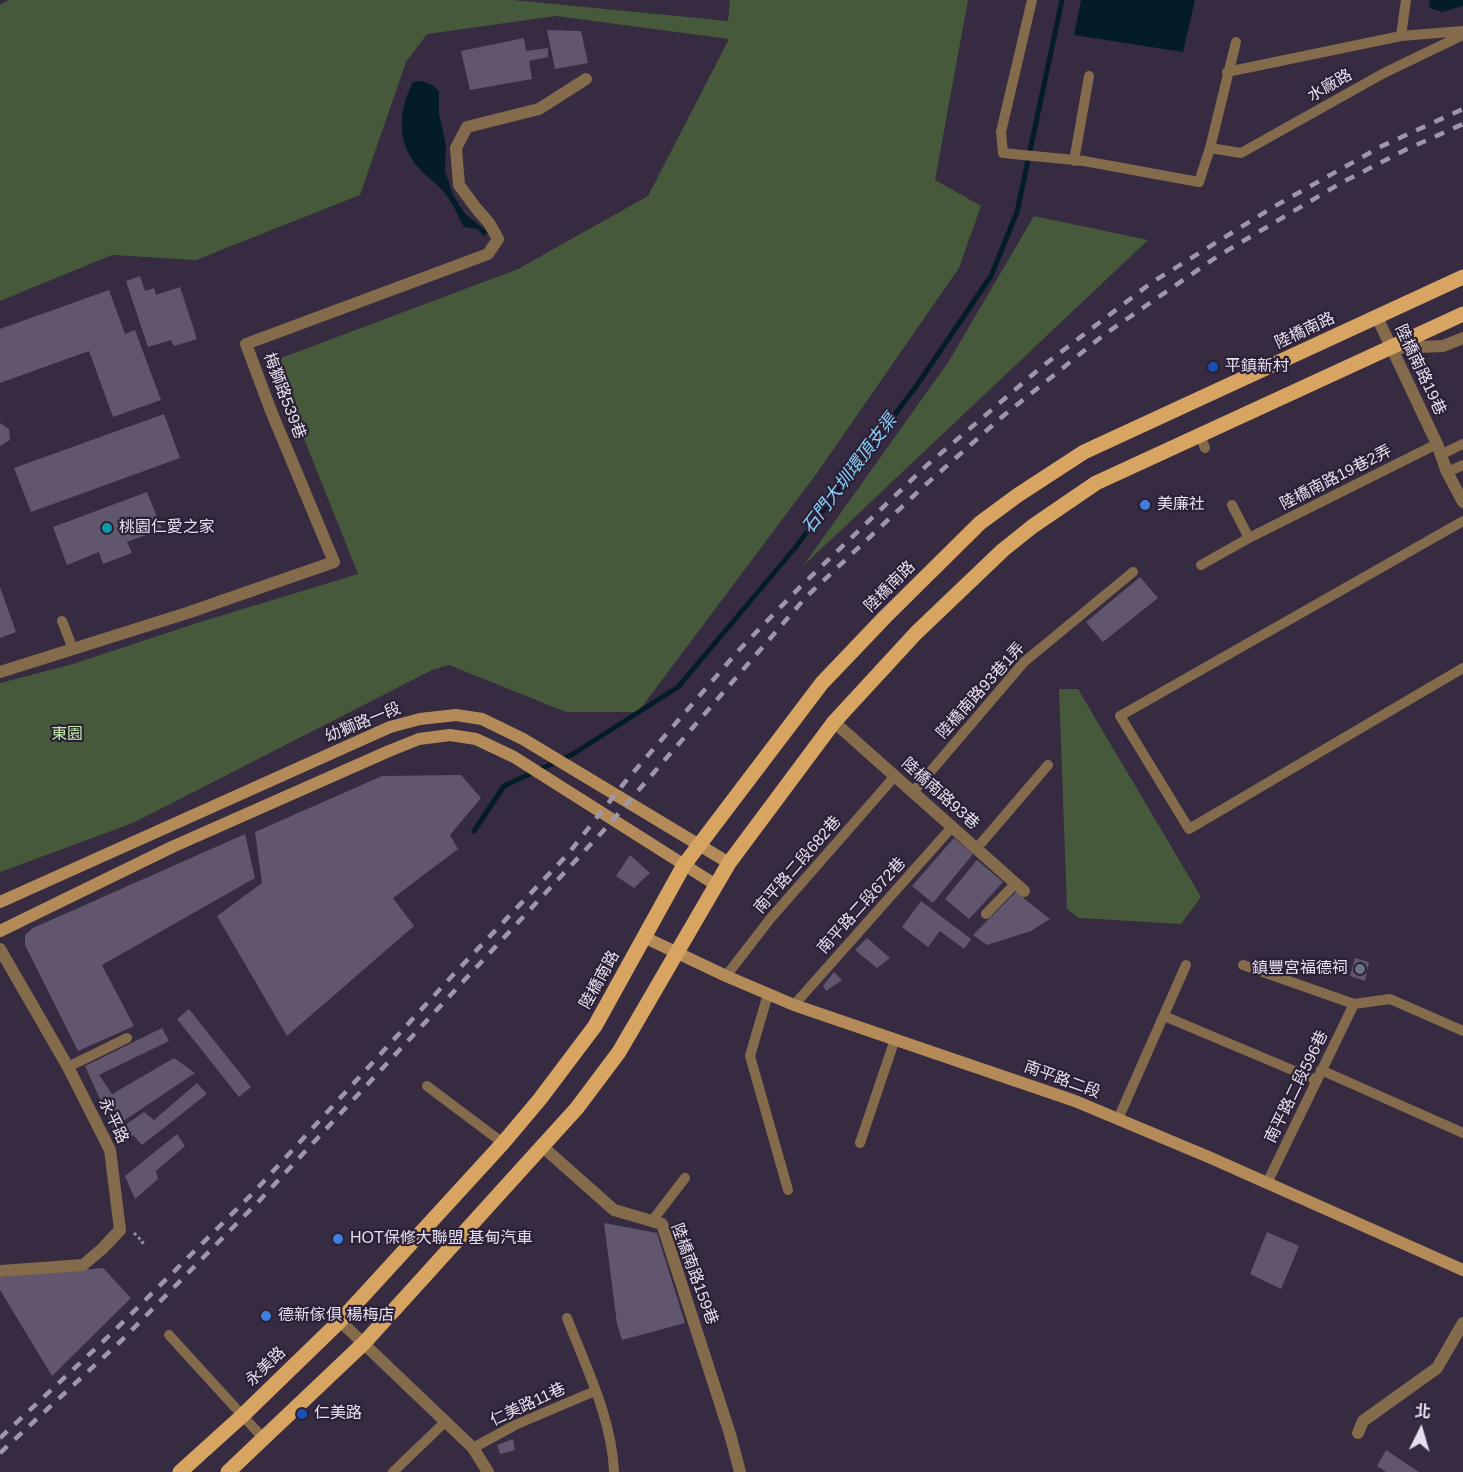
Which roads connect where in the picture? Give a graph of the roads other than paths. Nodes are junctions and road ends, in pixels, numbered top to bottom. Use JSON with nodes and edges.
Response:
{"nodes":[{"id":1,"x":1032,"y":0,"type":"edge"},
{"id":2,"x":1406,"y":0,"type":"edge"},
{"id":3,"x":1463,"y":33,"type":"edge"},
{"id":4,"x":1401,"y":36,"type":"junction"},
{"id":5,"x":1236,"y":42,"type":"dead end"},
{"id":6,"x":1227,"y":72,"type":"junction"},
{"id":7,"x":1089,"y":76,"type":"dead end"},
{"id":8,"x":586,"y":79,"type":"dead end"},
{"id":9,"x":1210,"y":148,"type":"junction"},
{"id":10,"x":1074,"y":160,"type":"junction"},
{"id":11,"x":1463,"y":277,"type":"edge"},
{"id":12,"x":1463,"y":314,"type":"edge"},
{"id":13,"x":1377,"y":317,"type":"junction"},
{"id":14,"x":1463,"y":338,"type":"edge"},
{"id":15,"x":1390,"y":348,"type":"junction"},
{"id":16,"x":1463,"y":444,"type":"edge"},
{"id":17,"x":1438,"y":450,"type":"junction"},
{"id":18,"x":1463,"y":465,"type":"edge"},
{"id":19,"x":1447,"y":472,"type":"junction"},
{"id":20,"x":1463,"y":502,"type":"edge"},
{"id":21,"x":1232,"y":505,"type":"dead end"},
{"id":22,"x":1463,"y":521,"type":"edge"},
{"id":23,"x":1249,"y":538,"type":"junction"},
{"id":24,"x":1201,"y":565,"type":"dead end"},
{"id":25,"x":1133,"y":572,"type":"dead end"},
{"id":26,"x":62,"y":621,"type":"dead end"},
{"id":27,"x":73,"y":649,"type":"junction"},
{"id":28,"x":1463,"y":668,"type":"edge"},
{"id":29,"x":0,"y":672,"type":"edge"},
{"id":30,"x":834,"y":722,"type":"junction"},
{"id":31,"x":1048,"y":765,"type":"dead end"},
{"id":32,"x":895,"y":776,"type":"junction"},
{"id":33,"x":913,"y":792,"type":"junction"},
{"id":34,"x":952,"y":827,"type":"junction"},
{"id":35,"x":699,"y":844,"type":"junction"},
{"id":36,"x":977,"y":848,"type":"junction"},
{"id":37,"x":729,"y":863,"type":"junction"},
{"id":38,"x":684,"y":865,"type":"junction"},
{"id":39,"x":716,"y":885,"type":"junction"},
{"id":40,"x":1020,"y":887,"type":"joint"},
{"id":41,"x":0,"y":902,"type":"edge"},
{"id":42,"x":986,"y":914,"type":"dead end"},
{"id":43,"x":0,"y":931,"type":"edge"},
{"id":44,"x":644,"y":937,"type":"junction"},
{"id":45,"x":0,"y":949,"type":"edge"},
{"id":46,"x":677,"y":952,"type":"junction"},
{"id":47,"x":1186,"y":965,"type":"dead end"},
{"id":48,"x":1243,"y":965,"type":"dead end"},
{"id":49,"x":726,"y":976,"type":"junction"},
{"id":50,"x":768,"y":994,"type":"junction"},
{"id":51,"x":1354,"y":1004,"type":"junction"},
{"id":52,"x":794,"y":1005,"type":"junction"},
{"id":53,"x":1164,"y":1016,"type":"junction"},
{"id":54,"x":1463,"y":1030,"type":"edge"},
{"id":55,"x":126,"y":1038,"type":"dead end"},
{"id":56,"x":895,"y":1039,"type":"junction"},
{"id":57,"x":68,"y":1067,"type":"junction"},
{"id":58,"x":1318,"y":1075,"type":"junction"},
{"id":59,"x":427,"y":1086,"type":"dead end"},
{"id":60,"x":1118,"y":1119,"type":"junction"},
{"id":61,"x":519,"y":1124,"type":"joint"},
{"id":62,"x":1463,"y":1133,"type":"edge"},
{"id":63,"x":503,"y":1143,"type":"junction"},
{"id":64,"x":860,"y":1143,"type":"dead end"},
{"id":65,"x":543,"y":1147,"type":"junction"},
{"id":66,"x":685,"y":1178,"type":"dead end"},
{"id":67,"x":1268,"y":1183,"type":"junction"},
{"id":68,"x":788,"y":1190,"type":"dead end"},
{"id":69,"x":652,"y":1221,"type":"junction"},
{"id":70,"x":1463,"y":1270,"type":"edge"},
{"id":71,"x":0,"y":1271,"type":"edge"},
{"id":72,"x":567,"y":1318,"type":"dead end"},
{"id":73,"x":340,"y":1321,"type":"junction"},
{"id":74,"x":1463,"y":1323,"type":"edge"},
{"id":75,"x":169,"y":1335,"type":"dead end"},
{"id":76,"x":364,"y":1343,"type":"junction"},
{"id":77,"x":595,"y":1391,"type":"junction"},
{"id":78,"x":242,"y":1416,"type":"junction"},
{"id":79,"x":446,"y":1421,"type":"junction"},
{"id":80,"x":1358,"y":1433,"type":"dead end"},
{"id":81,"x":263,"y":1438,"type":"junction"},
{"id":82,"x":473,"y":1448,"type":"junction"},
{"id":83,"x":180,"y":1472,"type":"edge"},
{"id":84,"x":228,"y":1472,"type":"edge"},
{"id":85,"x":393,"y":1472,"type":"edge"},
{"id":86,"x":488,"y":1472,"type":"edge"},
{"id":87,"x":614,"y":1472,"type":"edge"},
{"id":88,"x":740,"y":1472,"type":"edge"}],
"edges":[{"from":1,"to":10,"type":"lane"},
{"from":2,"to":4,"type":"lane"},
{"from":3,"to":4,"type":"lane"},
{"from":3,"to":9,"type":"lane","name":"水廠路"},
{"from":4,"to":6,"type":"lane"},
{"from":5,"to":6,"type":"lane"},
{"from":6,"to":9,"type":"lane"},
{"from":7,"to":10,"type":"lane"},
{"from":8,"to":27,"type":"street","name":"梅獅路539巷"},
{"from":9,"to":10,"type":"lane"},
{"from":11,"to":13,"type":"main road","name":"陸橋南路"},
{"from":12,"to":15,"type":"main road"},
{"from":13,"to":15,"type":"street","name":"陸橋南路19巷"},
{"from":13,"to":35,"type":"main road","name":"陸橋南路"},
{"from":14,"to":15,"type":"street"},
{"from":15,"to":17,"type":"street","name":"陸橋南路19巷"},
{"from":15,"to":30,"type":"main road"},
{"from":16,"to":17,"type":"lane","name":"陸橋南路19巷2弄"},
{"from":17,"to":19,"type":"street","name":"陸橋南路19巷"},
{"from":17,"to":23,"type":"lane","name":"陸橋南路19巷2弄"},
{"from":18,"to":19,"type":"lane"},
{"from":19,"to":20,"type":"street","name":"陸橋南路19巷"},
{"from":21,"to":23,"type":"lane"},
{"from":22,"to":28,"type":"lane"},
{"from":23,"to":24,"type":"lane","name":"陸橋南路19巷2弄"},
{"from":25,"to":33,"type":"lane","name":"陸橋南路93巷1弄"},
{"from":26,"to":27,"type":"lane"},
{"from":27,"to":29,"type":"street","name":"梅獅路539巷"},
{"from":30,"to":32,"type":"street","name":"陸橋南路93巷"},
{"from":30,"to":37,"type":"main road"},
{"from":31,"to":36,"type":"lane"},
{"from":32,"to":33,"type":"street","name":"陸橋南路93巷"},
{"from":32,"to":49,"type":"lane","name":"南平路二段682巷"},
{"from":33,"to":34,"type":"street","name":"陸橋南路93巷"},
{"from":34,"to":36,"type":"street","name":"陸橋南路93巷"},
{"from":34,"to":52,"type":"lane","name":"南平路二段672巷"},
{"from":35,"to":37,"type":"street","name":"幼獅路一段"},
{"from":35,"to":38,"type":"main road","name":"陸橋南路"},
{"from":35,"to":41,"type":"street","name":"幼獅路一段"},
{"from":36,"to":40,"type":"street","name":"陸橋南路93巷"},
{"from":37,"to":39,"type":"main road"},
{"from":38,"to":39,"type":"street"},
{"from":38,"to":43,"type":"street"},
{"from":38,"to":44,"type":"main road","name":"陸橋南路"},
{"from":39,"to":46,"type":"main road"},
{"from":40,"to":42,"type":"lane"},
{"from":44,"to":46,"type":"street","name":"南平路二段"},
{"from":44,"to":61,"type":"main road","name":"陸橋南路"},
{"from":45,"to":57,"type":"street","name":"永平路"},
{"from":46,"to":49,"type":"street","name":"南平路二段"},
{"from":46,"to":65,"type":"main road"},
{"from":47,"to":53,"type":"lane"},
{"from":48,"to":51,"type":"lane"},
{"from":49,"to":50,"type":"street","name":"南平路二段"},
{"from":50,"to":52,"type":"street","name":"南平路二段"},
{"from":50,"to":68,"type":"lane"},
{"from":51,"to":54,"type":"lane"},
{"from":51,"to":58,"type":"lane","name":"南平路二段596巷"},
{"from":52,"to":56,"type":"street","name":"南平路二段"},
{"from":53,"to":58,"type":"lane"},
{"from":53,"to":60,"type":"lane"},
{"from":55,"to":57,"type":"lane"},
{"from":56,"to":60,"type":"street","name":"南平路二段"},
{"from":56,"to":64,"type":"lane"},
{"from":57,"to":71,"type":"street","name":"永平路"},
{"from":58,"to":62,"type":"lane"},
{"from":58,"to":67,"type":"lane","name":"南平路二段596巷"},
{"from":59,"to":63,"type":"lane"},
{"from":60,"to":67,"type":"street","name":"南平路二段"},
{"from":61,"to":63,"type":"main road","name":"永美路"},
{"from":63,"to":73,"type":"main road","name":"永美路"},
{"from":65,"to":69,"type":"street","name":"陸橋南路159巷"},
{"from":65,"to":76,"type":"main road"},
{"from":66,"to":69,"type":"lane"},
{"from":67,"to":70,"type":"street","name":"南平路二段"},
{"from":69,"to":88,"type":"street","name":"陸橋南路159巷"},
{"from":72,"to":77,"type":"lane"},
{"from":73,"to":76,"type":"street"},
{"from":73,"to":78,"type":"main road","name":"永美路"},
{"from":74,"to":80,"type":"street"},
{"from":75,"to":78,"type":"lane"},
{"from":76,"to":79,"type":"street"},
{"from":76,"to":81,"type":"main road"},
{"from":77,"to":82,"type":"lane","name":"仁美路11巷"},
{"from":77,"to":87,"type":"lane"},
{"from":78,"to":81,"type":"lane"},
{"from":78,"to":83,"type":"main road","name":"永美路"},
{"from":79,"to":82,"type":"street"},
{"from":79,"to":85,"type":"lane"},
{"from":81,"to":84,"type":"main road"},
{"from":82,"to":86,"type":"street"}]}
